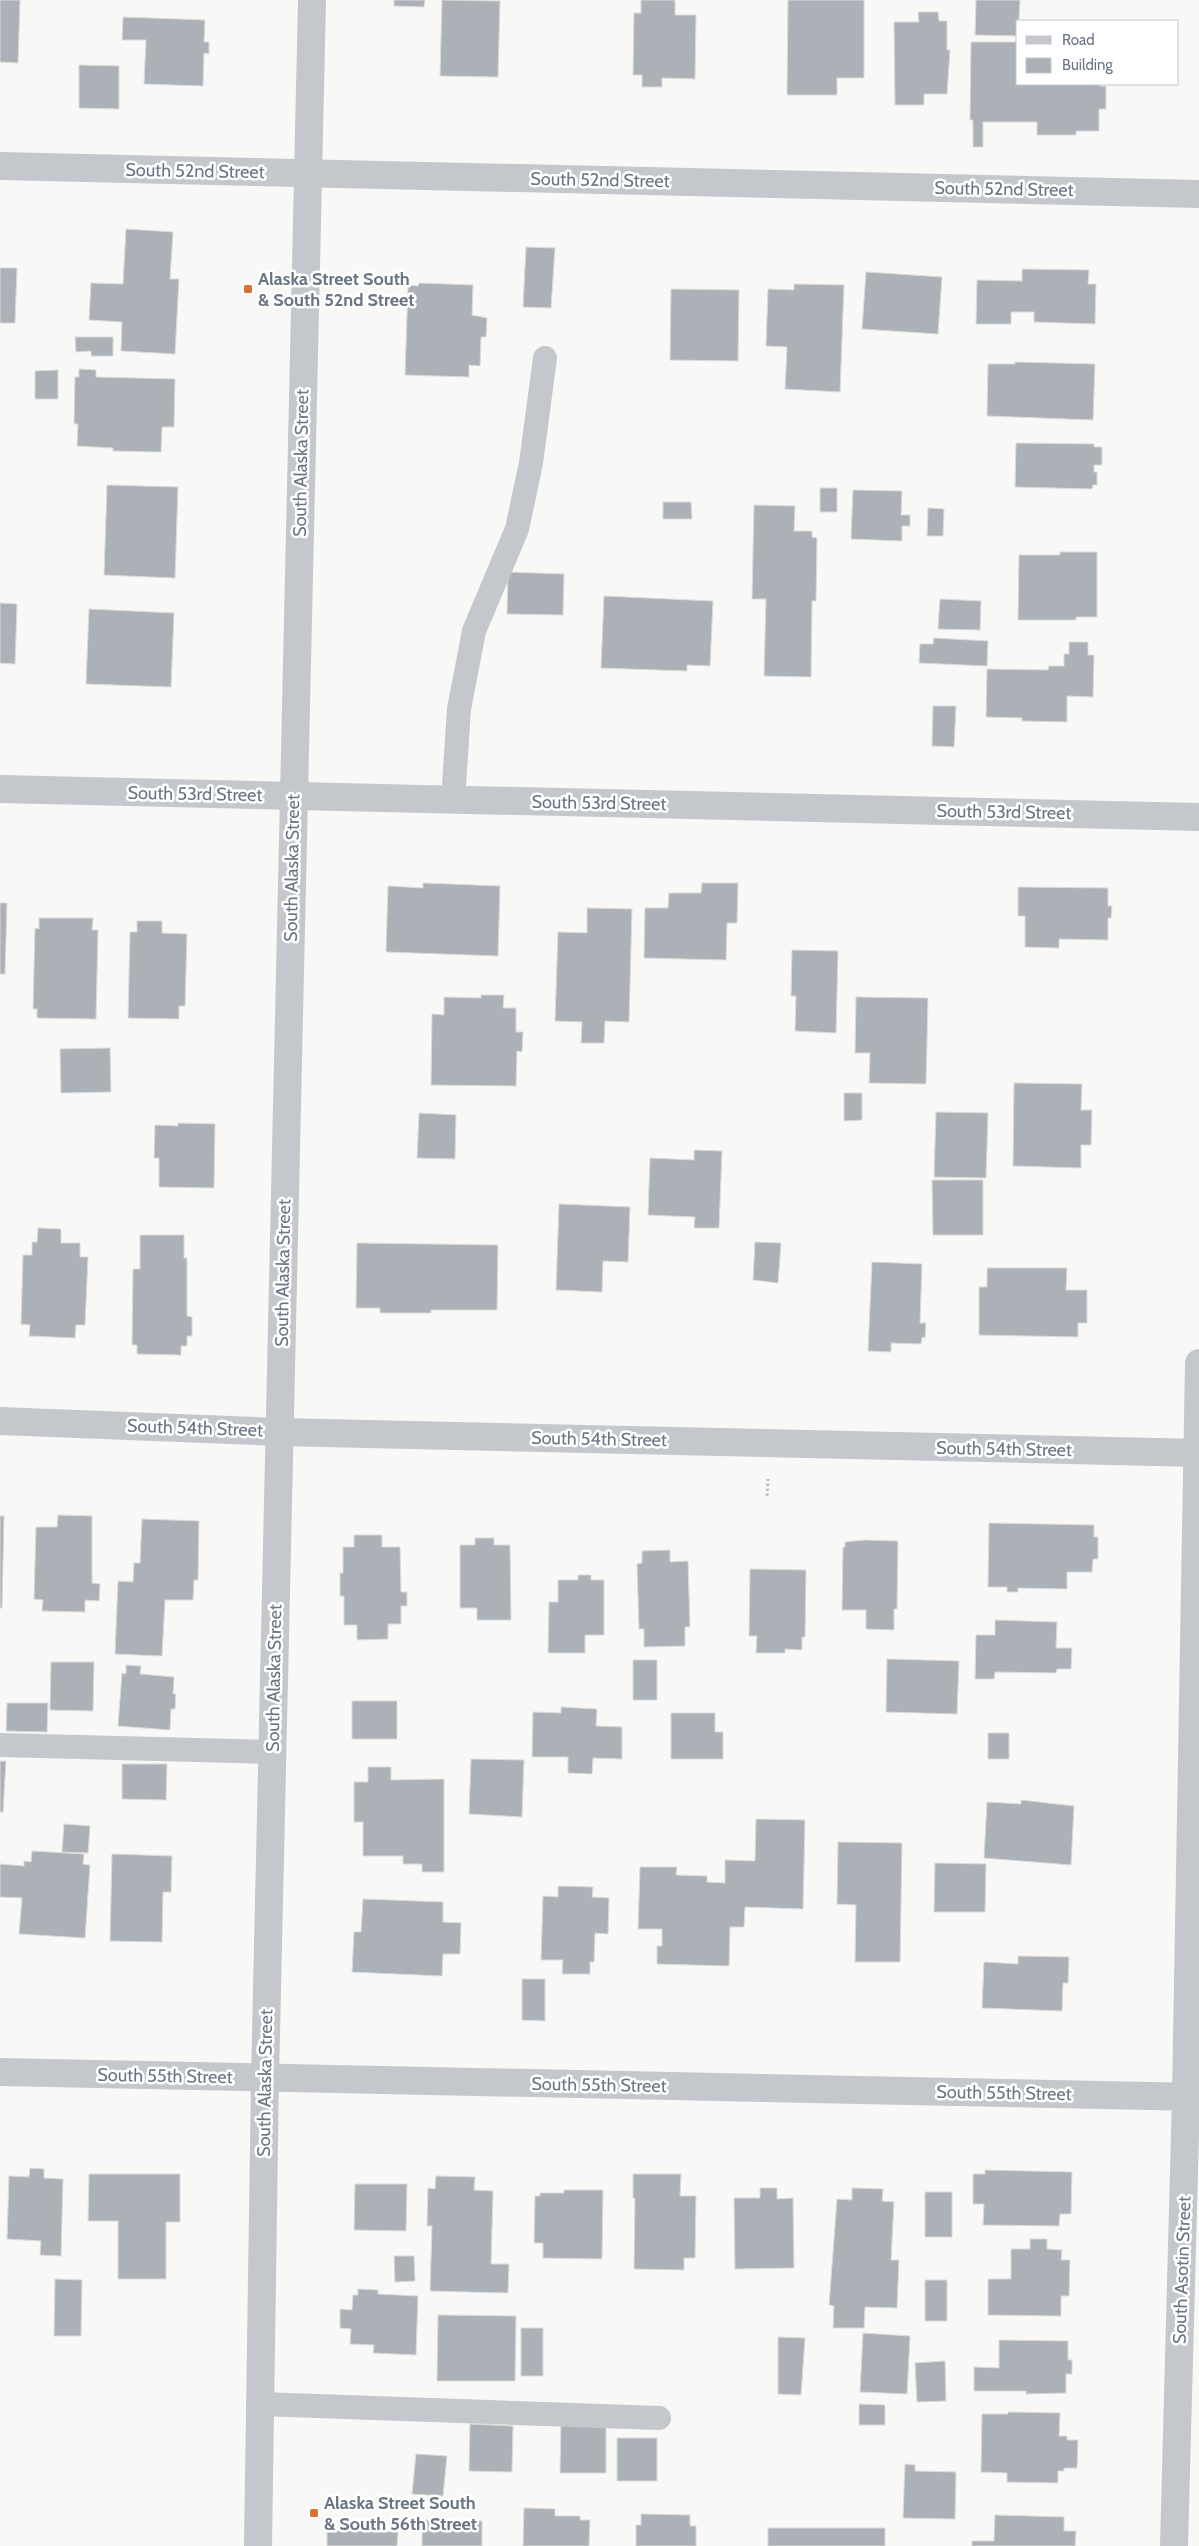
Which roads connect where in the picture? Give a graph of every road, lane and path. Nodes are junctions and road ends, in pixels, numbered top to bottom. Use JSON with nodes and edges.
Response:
{"nodes":[{"id":1,"x":312,"y":0,"type":"edge"},
{"id":2,"x":0,"y":166,"type":"edge"},
{"id":3,"x":308,"y":173,"type":"junction"},
{"id":4,"x":1199,"y":194,"type":"edge"},
{"id":5,"x":545,"y":358,"type":"dead end"},
{"id":6,"x":0,"y":789,"type":"edge"},
{"id":7,"x":294,"y":796,"type":"junction"},
{"id":8,"x":453,"y":800,"type":"junction"},
{"id":9,"x":1199,"y":817,"type":"edge"},
{"id":10,"x":1199,"y":1363,"type":"edge"},
{"id":11,"x":0,"y":1421,"type":"edge"},
{"id":12,"x":280,"y":1432,"type":"junction"},
{"id":13,"x":1198,"y":1453,"type":"edge"},
{"id":14,"x":0,"y":1745,"type":"edge"},
{"id":15,"x":272,"y":1752,"type":"junction"},
{"id":16,"x":0,"y":2072,"type":"edge"},
{"id":17,"x":265,"y":2078,"type":"junction"},
{"id":18,"x":1193,"y":2097,"type":"edge"},
{"id":19,"x":260,"y":2404,"type":"junction"},
{"id":20,"x":659,"y":2418,"type":"dead end"},
{"id":21,"x":258,"y":2546,"type":"edge"},
{"id":22,"x":1174,"y":2546,"type":"edge"}],
"edges":[{"from":1,"to":3,"type":"street","name":"South Alaska Street"},
{"from":2,"to":3,"type":"street","name":"South 52nd Street"},
{"from":3,"to":4,"type":"street","name":"South 52nd Street"},
{"from":3,"to":7,"type":"street","name":"South Alaska Street"},
{"from":5,"to":8,"type":"lane"},
{"from":6,"to":7,"type":"street","name":"South 53rd Street"},
{"from":7,"to":8,"type":"street","name":"South 53rd Street"},
{"from":7,"to":12,"type":"street","name":"South Alaska Street"},
{"from":8,"to":9,"type":"street","name":"South 53rd Street"},
{"from":10,"to":13,"type":"street","name":"South Asotin Street"},
{"from":11,"to":12,"type":"street","name":"South 54th Street"},
{"from":12,"to":13,"type":"street","name":"South 54th Street"},
{"from":12,"to":15,"type":"street","name":"South Alaska Street"},
{"from":13,"to":18,"type":"street","name":"South Asotin Street"},
{"from":14,"to":15,"type":"lane"},
{"from":15,"to":17,"type":"street","name":"South Alaska Street"},
{"from":16,"to":17,"type":"street","name":"South 55th Street"},
{"from":17,"to":18,"type":"street","name":"South 55th Street"},
{"from":17,"to":19,"type":"street","name":"South Alaska Street"},
{"from":18,"to":22,"type":"street","name":"South Asotin Street"},
{"from":19,"to":20,"type":"lane"},
{"from":19,"to":21,"type":"street","name":"South Alaska Street"}]}
